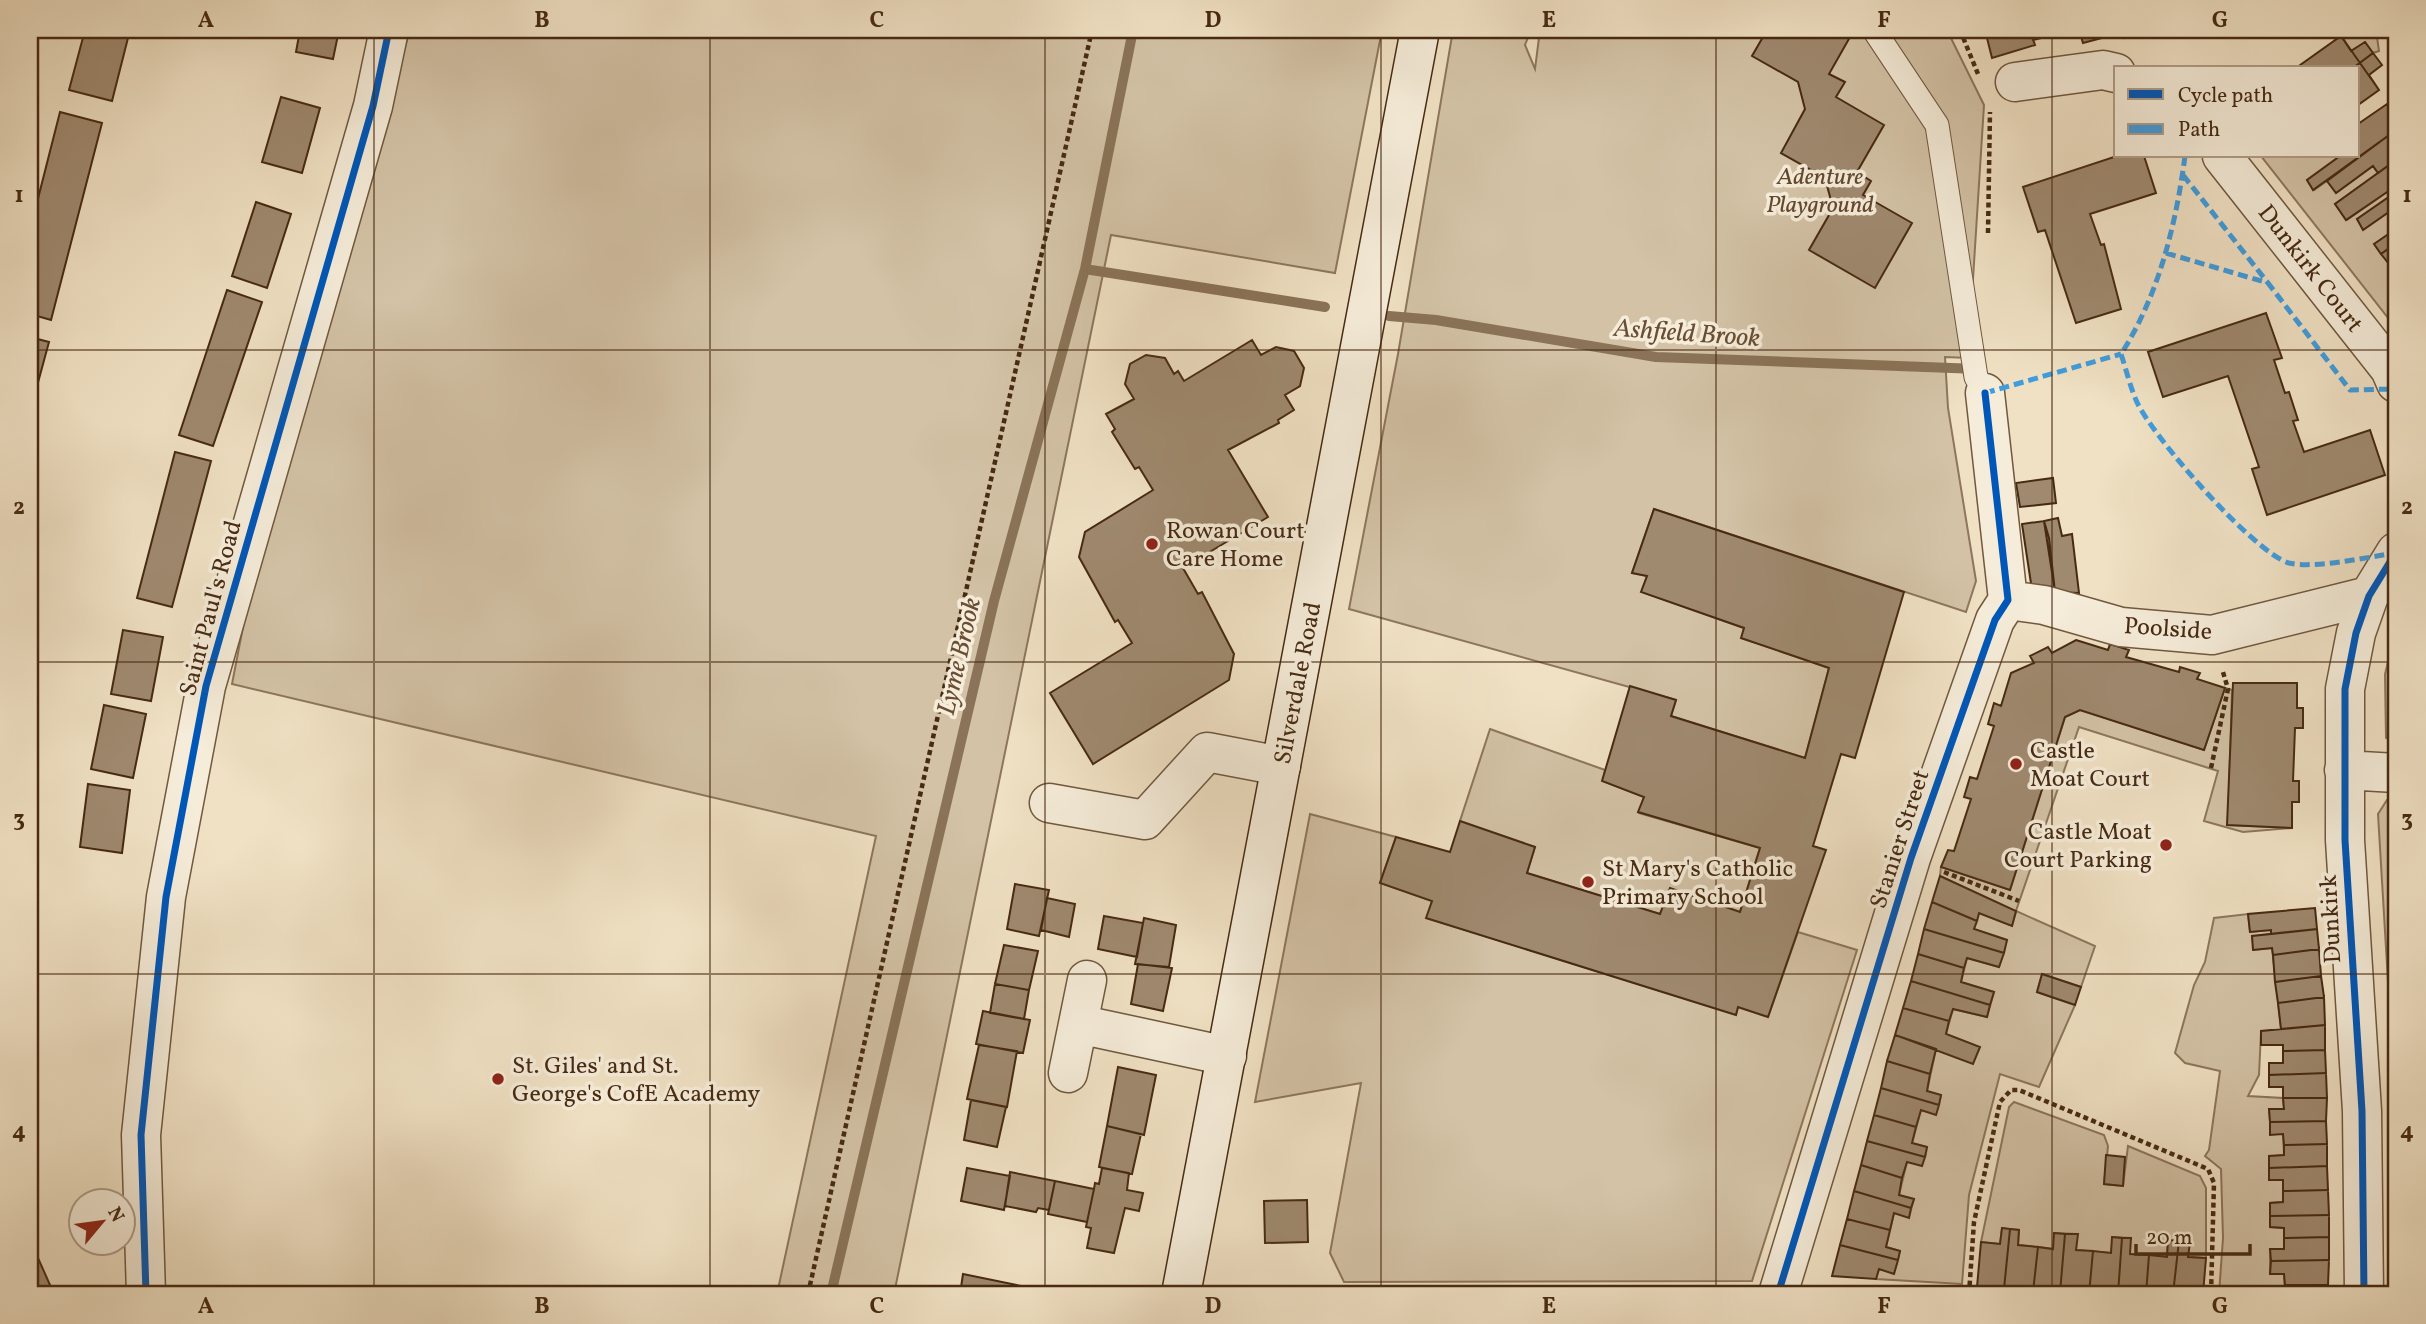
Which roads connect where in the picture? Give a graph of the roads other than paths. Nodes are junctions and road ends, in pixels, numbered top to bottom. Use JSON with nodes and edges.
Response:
{"nodes":[{"id":1,"x":389,"y":30,"type":"edge"},
{"id":2,"x":1420,"y":30,"type":"edge"},
{"id":3,"x":1874,"y":30,"type":"edge"},
{"id":4,"x":2114,"y":72,"type":"edge"},
{"id":5,"x":1995,"y":89,"type":"road end"},
{"id":6,"x":2224,"y":158,"type":"edge"},
{"id":7,"x":1978,"y":375,"type":"joint"},
{"id":8,"x":2396,"y":383,"type":"edge"},
{"id":9,"x":2396,"y":552,"type":"edge"},
{"id":10,"x":2369,"y":596,"type":"junction"},
{"id":11,"x":2008,"y":600,"type":"junction"},
{"id":12,"x":1281,"y":766,"type":"junction"},
{"id":13,"x":2344,"y":770,"type":"junction"},
{"id":14,"x":2396,"y":773,"type":"edge"},
{"id":15,"x":1049,"y":803,"type":"dead end"},
{"id":16,"x":1087,"y":980,"type":"dead end"},
{"id":17,"x":1078,"y":1024,"type":"junction"},
{"id":18,"x":1227,"y":1056,"type":"junction"},
{"id":19,"x":1068,"y":1073,"type":"dead end"},
{"id":20,"x":2380,"y":1240,"type":"edge"},
{"id":21,"x":146,"y":1294,"type":"edge"},
{"id":22,"x":1181,"y":1294,"type":"edge"},
{"id":23,"x":1778,"y":1294,"type":"edge"},
{"id":24,"x":2364,"y":1294,"type":"edge"}],
"edges":[{"from":1,"to":21,"type":"street","name":"Saint Paul's Road"},
{"from":2,"to":12,"type":"street","name":"Silverdale Road"},
{"from":3,"to":7,"type":"lane"},
{"from":4,"to":5,"type":"street"},
{"from":6,"to":8,"type":"street","name":"Dunkirk Court"},
{"from":7,"to":11,"type":"street"},
{"from":9,"to":10,"type":"street","name":"Dunkirk"},
{"from":10,"to":11,"type":"street","name":"Poolside"},
{"from":10,"to":13,"type":"street","name":"Dunkirk"},
{"from":11,"to":23,"type":"street","name":"Stanier Street"},
{"from":12,"to":15,"type":"street"},
{"from":12,"to":18,"type":"street","name":"Silverdale Road"},
{"from":13,"to":14,"type":"street"},
{"from":13,"to":20,"type":"street","name":"Dunkirk"},
{"from":16,"to":17,"type":"street"},
{"from":17,"to":18,"type":"street"},
{"from":17,"to":19,"type":"street"},
{"from":18,"to":22,"type":"street","name":"Silverdale Road"},
{"from":20,"to":24,"type":"street","name":"Dunkirk"}]}
